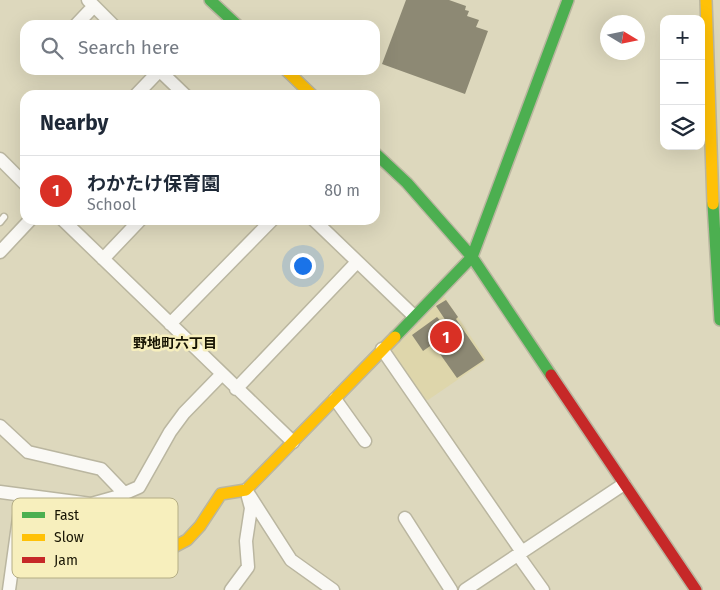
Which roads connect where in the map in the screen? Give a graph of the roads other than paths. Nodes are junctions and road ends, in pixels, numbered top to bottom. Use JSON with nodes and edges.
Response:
{"nodes":[{"id":1,"x":210,"y":0,"type":"edge"},
{"id":2,"x":568,"y":0,"type":"edge"},
{"id":3,"x":706,"y":0,"type":"edge"},
{"id":4,"x":91,"y":3,"type":"edge"},
{"id":5,"x":79,"y":20,"type":"edge"},
{"id":6,"x":108,"y":20,"type":"edge"},
{"id":7,"x":232,"y":20,"type":"edge"},
{"id":8,"x":155,"y":75,"type":"edge"},
{"id":9,"x":165,"y":75,"type":"edge"},
{"id":10,"x":291,"y":75,"type":"edge"},
{"id":11,"x":141,"y":90,"type":"edge"},
{"id":12,"x":180,"y":90,"type":"edge"},
{"id":13,"x":307,"y":90,"type":"edge"},
{"id":14,"x":380,"y":158,"type":"edge"},
{"id":15,"x":0,"y":159,"type":"edge"},
{"id":16,"x":20,"y":179,"type":"edge"},
{"id":17,"x":25,"y":225,"type":"edge"},
{"id":18,"x":68,"y":225,"type":"edge"},
{"id":19,"x":135,"y":225,"type":"edge"},
{"id":20,"x":267,"y":225,"type":"edge"},
{"id":21,"x":319,"y":225,"type":"edge"},
{"id":22,"x":0,"y":252,"type":"edge"},
{"id":23,"x":472,"y":257,"type":"junction"},
{"id":24,"x":103,"y":258,"type":"junction"},
{"id":25,"x":357,"y":262,"type":"junction"},
{"id":26,"x":414,"y":316,"type":"junction"},
{"id":27,"x":720,"y":320,"type":"edge"},
{"id":28,"x":170,"y":324,"type":"junction"},
{"id":29,"x":382,"y":349,"type":"junction"},
{"id":30,"x":221,"y":375,"type":"junction"},
{"id":31,"x":236,"y":390,"type":"junction"},
{"id":32,"x":335,"y":399,"type":"junction"},
{"id":33,"x":0,"y":426,"type":"edge"},
{"id":34,"x":365,"y":441,"type":"dead end"},
{"id":35,"x":293,"y":442,"type":"junction"},
{"id":36,"x":624,"y":484,"type":"junction"},
{"id":37,"x":246,"y":490,"type":"junction"},
{"id":38,"x":0,"y":492,"type":"edge"},
{"id":39,"x":124,"y":493,"type":"junction"},
{"id":40,"x":22,"y":496,"type":"joint"},
{"id":41,"x":39,"y":498,"type":"edge"},
{"id":42,"x":109,"y":498,"type":"edge"},
{"id":43,"x":405,"y":518,"type":"dead end"},
{"id":44,"x":12,"y":537,"type":"edge"},
{"id":45,"x":178,"y":545,"type":"edge"},
{"id":46,"x":520,"y":553,"type":"junction"},
{"id":47,"x":6,"y":562,"type":"edge"},
{"id":48,"x":9,"y":590,"type":"edge"},
{"id":49,"x":231,"y":590,"type":"edge"},
{"id":50,"x":332,"y":590,"type":"edge"},
{"id":51,"x":451,"y":590,"type":"edge"},
{"id":52,"x":465,"y":590,"type":"edge"},
{"id":53,"x":542,"y":590,"type":"edge"},
{"id":54,"x":696,"y":590,"type":"edge"}],
"edges":[{"from":1,"to":7,"type":"street"},
{"from":2,"to":23,"type":"street"},
{"from":3,"to":27,"type":"street"},
{"from":4,"to":5,"type":"street"},
{"from":4,"to":6,"type":"street"},
{"from":8,"to":11,"type":"street"},
{"from":9,"to":12,"type":"street"},
{"from":10,"to":13,"type":"street"},
{"from":14,"to":23,"type":"street"},
{"from":15,"to":16,"type":"street"},
{"from":17,"to":22,"type":"street"},
{"from":18,"to":24,"type":"street"},
{"from":19,"to":24,"type":"street"},
{"from":20,"to":28,"type":"street"},
{"from":21,"to":25,"type":"street"},
{"from":23,"to":26,"type":"street"},
{"from":23,"to":36,"type":"street"},
{"from":24,"to":28,"type":"street"},
{"from":25,"to":26,"type":"street"},
{"from":25,"to":31,"type":"street"},
{"from":26,"to":29,"type":"street"},
{"from":28,"to":30,"type":"street"},
{"from":29,"to":32,"type":"street"},
{"from":29,"to":46,"type":"street"},
{"from":30,"to":31,"type":"street"},
{"from":30,"to":39,"type":"street"},
{"from":31,"to":35,"type":"street"},
{"from":32,"to":34,"type":"street"},
{"from":32,"to":35,"type":"street"},
{"from":33,"to":39,"type":"street"},
{"from":35,"to":37,"type":"street"},
{"from":36,"to":46,"type":"street"},
{"from":36,"to":54,"type":"street"},
{"from":37,"to":45,"type":"street"},
{"from":37,"to":49,"type":"street"},
{"from":37,"to":50,"type":"street"},
{"from":38,"to":40,"type":"street"},
{"from":39,"to":42,"type":"street"},
{"from":40,"to":41,"type":"street"},
{"from":43,"to":51,"type":"street"},
{"from":44,"to":47,"type":"street"},
{"from":46,"to":52,"type":"street"},
{"from":46,"to":53,"type":"street"},
{"from":47,"to":48,"type":"street"}]}
